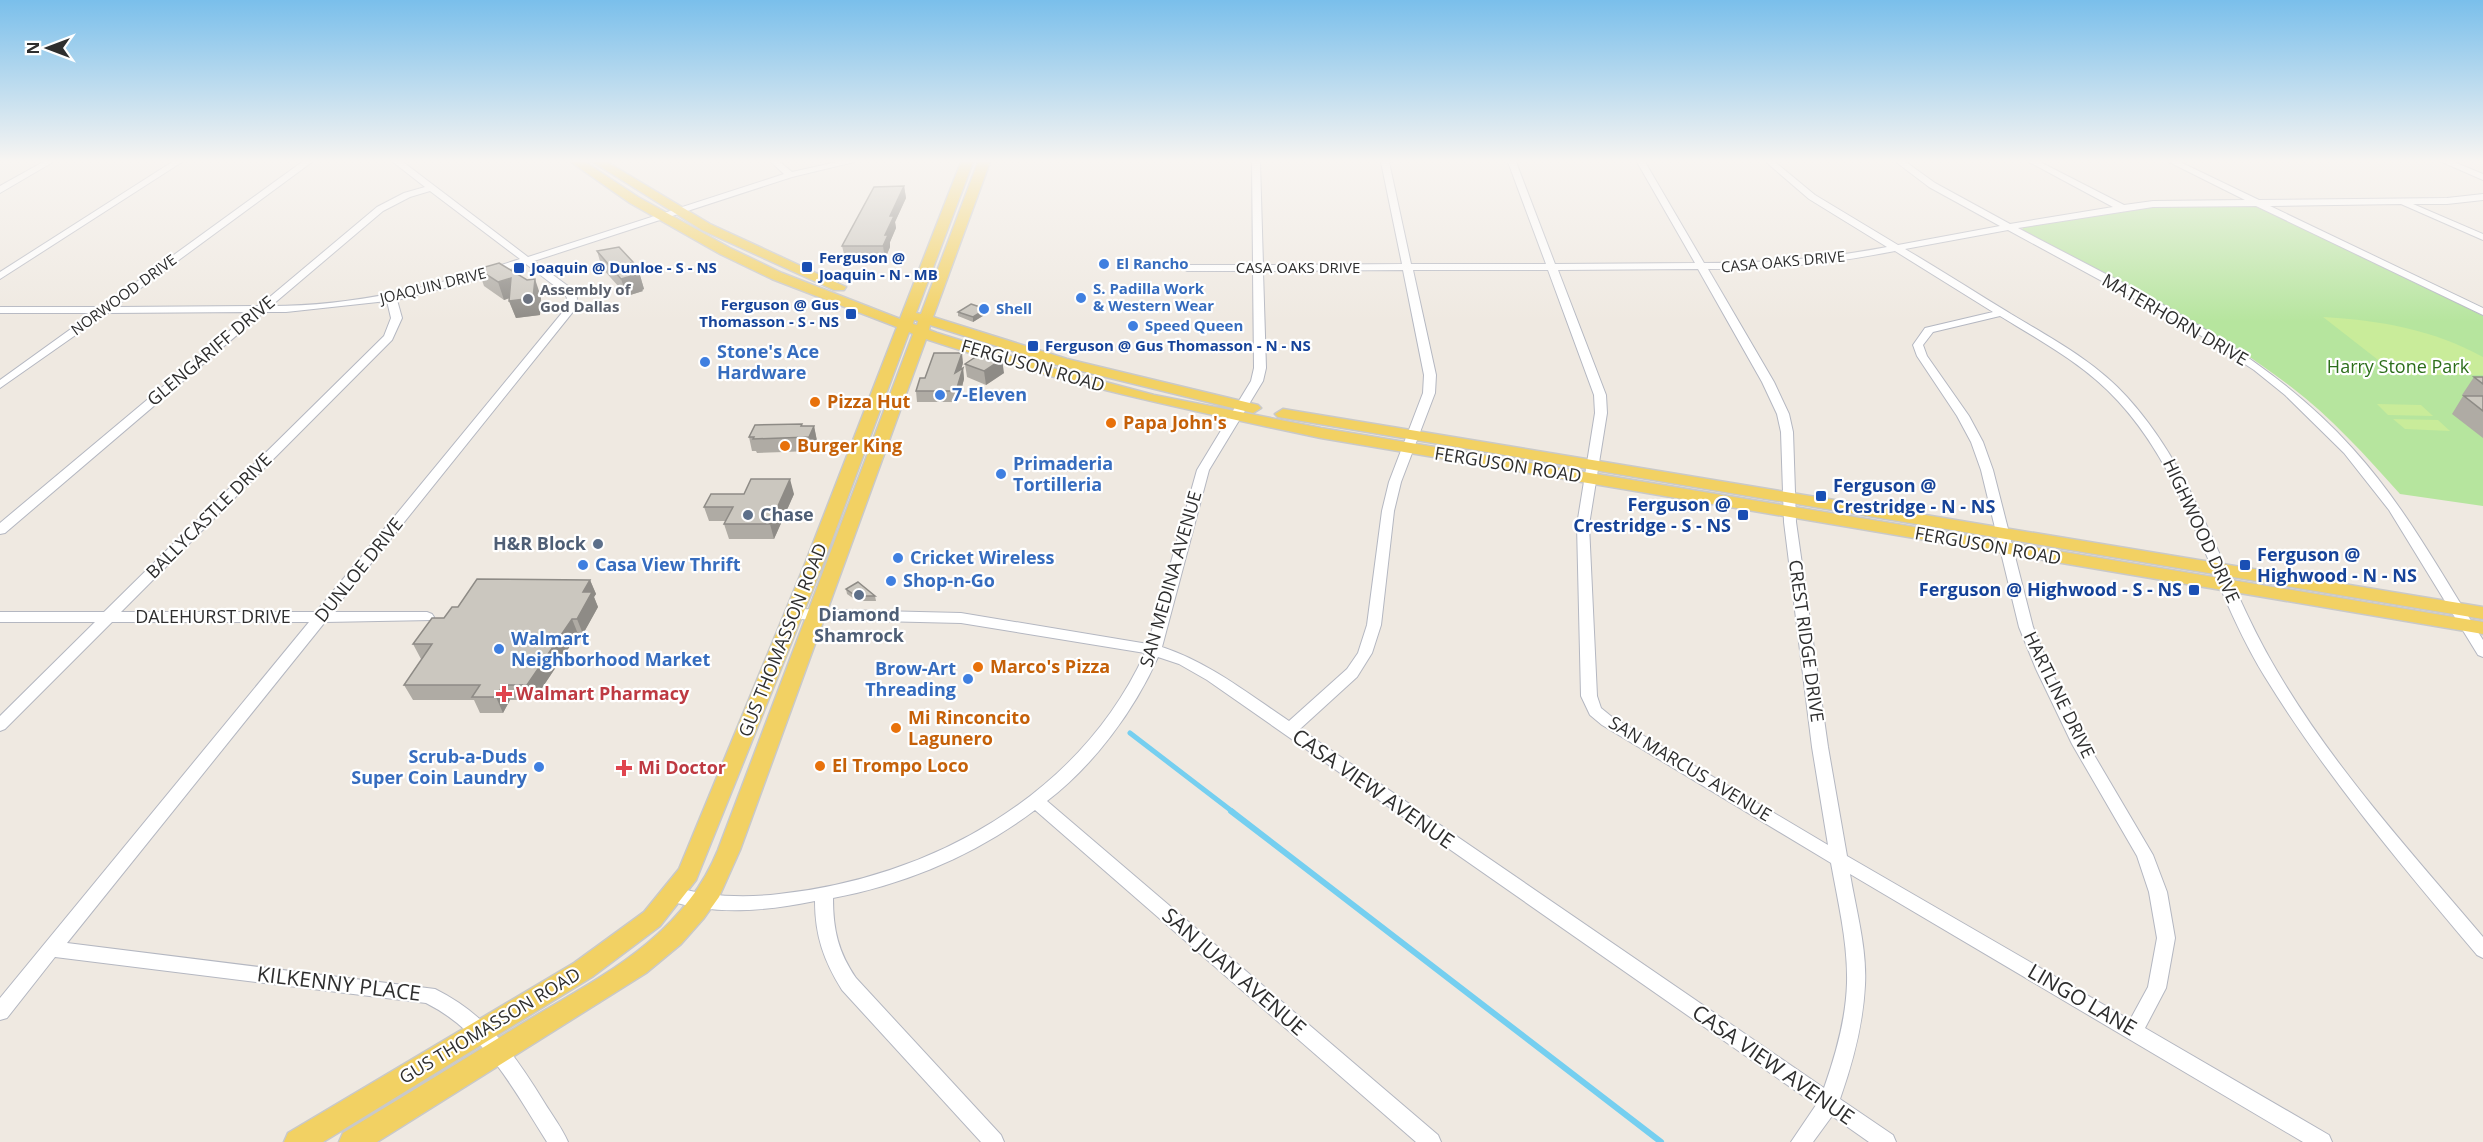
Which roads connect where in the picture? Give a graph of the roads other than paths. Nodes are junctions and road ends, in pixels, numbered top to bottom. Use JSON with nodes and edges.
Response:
{"nodes":[{"id":1,"x":95,"y":215,"type":"edge"},
{"id":2,"x":234,"y":215,"type":"edge"},
{"id":3,"x":373,"y":215,"type":"edge"},
{"id":4,"x":468,"y":215,"type":"edge"},
{"id":5,"x":687,"y":215,"type":"edge"},
{"id":6,"x":947,"y":215,"type":"edge"},
{"id":7,"x":964,"y":215,"type":"edge"},
{"id":8,"x":1257,"y":215,"type":"edge"},
{"id":9,"x":1395,"y":215,"type":"edge"},
{"id":10,"x":1532,"y":215,"type":"edge"},
{"id":11,"x":1671,"y":215,"type":"edge"},
{"id":12,"x":1842,"y":215,"type":"edge"},
{"id":13,"x":1988,"y":215,"type":"edge"},
{"id":14,"x":2072,"y":215,"type":"edge"},
{"id":15,"x":2284,"y":215,"type":"edge"},
{"id":16,"x":2432,"y":215,"type":"edge"},
{"id":17,"x":662,"y":216,"type":"joint"},
{"id":18,"x":2008,"y":226,"type":"junction"},
{"id":19,"x":2483,"y":237,"type":"edge"},
{"id":20,"x":1895,"y":248,"type":"junction"},
{"id":21,"x":930,"y":256,"type":"junction"},
{"id":22,"x":527,"y":260,"type":"junction"},
{"id":23,"x":946,"y":262,"type":"junction"},
{"id":24,"x":1187,"y":268,"type":"dead end"},
{"id":25,"x":1257,"y":268,"type":"junction"},
{"id":26,"x":1406,"y":268,"type":"junction"},
{"id":27,"x":1552,"y":268,"type":"junction"},
{"id":28,"x":1701,"y":268,"type":"junction"},
{"id":29,"x":0,"y":276,"type":"edge"},
{"id":30,"x":391,"y":298,"type":"junction"},
{"id":31,"x":261,"y":309,"type":"junction"},
{"id":32,"x":0,"y":310,"type":"edge"},
{"id":33,"x":103,"y":310,"type":"junction"},
{"id":34,"x":2483,"y":312,"type":"edge"},
{"id":35,"x":2001,"y":313,"type":"junction"},
{"id":36,"x":915,"y":323,"type":"junction"},
{"id":37,"x":0,"y":385,"type":"edge"},
{"id":38,"x":1238,"y":411,"type":"junction"},
{"id":39,"x":1410,"y":442,"type":"junction"},
{"id":40,"x":850,"y":467,"type":"junction"},
{"id":41,"x":870,"y":468,"type":"junction"},
{"id":42,"x":1591,"y":472,"type":"junction"},
{"id":43,"x":1789,"y":505,"type":"junction"},
{"id":44,"x":0,"y":530,"type":"edge"},
{"id":45,"x":2005,"y":541,"type":"junction"},
{"id":46,"x":2225,"y":578,"type":"junction"},
{"id":47,"x":2483,"y":613,"type":"edge"},
{"id":48,"x":795,"y":614,"type":"junction"},
{"id":49,"x":815,"y":616,"type":"junction"},
{"id":50,"x":0,"y":617,"type":"edge"},
{"id":51,"x":108,"y":617,"type":"junction"},
{"id":52,"x":321,"y":617,"type":"junction"},
{"id":53,"x":427,"y":617,"type":"dead end"},
{"id":54,"x":2469,"y":621,"type":"edge"},
{"id":55,"x":1154,"y":650,"type":"junction"},
{"id":56,"x":2483,"y":652,"type":"edge"},
{"id":57,"x":0,"y":725,"type":"edge"},
{"id":58,"x":1289,"y":730,"type":"junction"},
{"id":59,"x":769,"y":741,"type":"junction"},
{"id":60,"x":743,"y":742,"type":"junction"},
{"id":61,"x":1036,"y":801,"type":"junction"},
{"id":62,"x":1840,"y":860,"type":"junction"},
{"id":63,"x":824,"y":894,"type":"junction"},
{"id":64,"x":673,"y":895,"type":"junction"},
{"id":65,"x":704,"y":901,"type":"junction"},
{"id":66,"x":51,"y":949,"type":"junction"},
{"id":67,"x":2483,"y":951,"type":"edge"},
{"id":68,"x":0,"y":1012,"type":"edge"},
{"id":69,"x":2134,"y":1030,"type":"junction"},
{"id":70,"x":481,"y":1031,"type":"junction"},
{"id":71,"x":500,"y":1052,"type":"junction"},
{"id":72,"x":1829,"y":1103,"type":"junction"},
{"id":73,"x":298,"y":1142,"type":"edge"},
{"id":74,"x":353,"y":1142,"type":"edge"},
{"id":75,"x":558,"y":1142,"type":"edge"},
{"id":76,"x":994,"y":1142,"type":"edge"},
{"id":77,"x":1431,"y":1142,"type":"edge"},
{"id":78,"x":1801,"y":1142,"type":"edge"},
{"id":79,"x":1886,"y":1142,"type":"edge"},
{"id":80,"x":2322,"y":1142,"type":"edge"}],
"edges":[{"from":1,"to":29,"type":"street"},
{"from":2,"to":33,"type":"street","name":"NORWOOD DRIVE"},
{"from":3,"to":31,"type":"street","name":"GLENGARIFF DRIVE"},
{"from":4,"to":22,"type":"street","name":"DUNLOE DRIVE"},
{"from":5,"to":36,"type":"main road","name":"FERGUSON ROAD"},
{"from":6,"to":21,"type":"main road","name":"GUS THOMASSON ROAD"},
{"from":7,"to":23,"type":"main road","name":"GUS THOMASSON ROAD"},
{"from":8,"to":25,"type":"street","name":"SAN MEDINA AVENUE"},
{"from":9,"to":26,"type":"street"},
{"from":10,"to":27,"type":"street","name":"SAN MARCUS AVENUE"},
{"from":11,"to":28,"type":"street","name":"CREST RIDGE DRIVE"},
{"from":12,"to":20,"type":"street","name":"HIGHWOOD DRIVE"},
{"from":13,"to":18,"type":"street","name":"MATERHORN DRIVE"},
{"from":14,"to":18,"type":"street","name":"CASA OAKS DRIVE"},
{"from":15,"to":34,"type":"street"},
{"from":16,"to":19,"type":"street"},
{"from":17,"to":22,"type":"street","name":"JOAQUIN DRIVE"},
{"from":17,"to":36,"type":"main road","name":"FERGUSON ROAD"},
{"from":18,"to":20,"type":"street","name":"CASA OAKS DRIVE"},
{"from":18,"to":54,"type":"street","name":"MATERHORN DRIVE"},
{"from":20,"to":28,"type":"street","name":"CASA OAKS DRIVE"},
{"from":20,"to":35,"type":"street","name":"HIGHWOOD DRIVE"},
{"from":21,"to":23,"type":"main road"},
{"from":21,"to":36,"type":"main road","name":"GUS THOMASSON ROAD"},
{"from":22,"to":30,"type":"street","name":"JOAQUIN DRIVE"},
{"from":22,"to":52,"type":"street","name":"DUNLOE DRIVE"},
{"from":23,"to":36,"type":"main road","name":"GUS THOMASSON ROAD"},
{"from":24,"to":25,"type":"street","name":"CASA OAKS DRIVE"},
{"from":25,"to":26,"type":"street","name":"CASA OAKS DRIVE"},
{"from":25,"to":38,"type":"street","name":"SAN MEDINA AVENUE"},
{"from":26,"to":27,"type":"street","name":"CASA OAKS DRIVE"},
{"from":26,"to":39,"type":"street"},
{"from":27,"to":28,"type":"street","name":"CASA OAKS DRIVE"},
{"from":27,"to":42,"type":"street","name":"SAN MARCUS AVENUE"},
{"from":28,"to":43,"type":"street","name":"CREST RIDGE DRIVE"},
{"from":30,"to":31,"type":"street","name":"JOAQUIN DRIVE"},
{"from":30,"to":51,"type":"street","name":"BALLYCASTLE DRIVE"},
{"from":31,"to":33,"type":"street","name":"JOAQUIN DRIVE"},
{"from":31,"to":44,"type":"street","name":"GLENGARIFF DRIVE"},
{"from":32,"to":33,"type":"street","name":"JOAQUIN DRIVE"},
{"from":33,"to":37,"type":"street","name":"NORWOOD DRIVE"},
{"from":35,"to":45,"type":"street","name":"HARTLINE DRIVE"},
{"from":35,"to":46,"type":"street","name":"HIGHWOOD DRIVE"},
{"from":36,"to":38,"type":"main road","name":"FERGUSON ROAD"},
{"from":36,"to":40,"type":"main road","name":"GUS THOMASSON ROAD"},
{"from":36,"to":41,"type":"main road","name":"GUS THOMASSON ROAD"},
{"from":38,"to":39,"type":"main road","name":"FERGUSON ROAD"},
{"from":38,"to":55,"type":"street","name":"SAN MEDINA AVENUE"},
{"from":39,"to":42,"type":"main road","name":"FERGUSON ROAD"},
{"from":39,"to":58,"type":"street"},
{"from":40,"to":41,"type":"main road"},
{"from":40,"to":48,"type":"main road","name":"GUS THOMASSON ROAD"},
{"from":41,"to":49,"type":"main road","name":"GUS THOMASSON ROAD"},
{"from":42,"to":43,"type":"main road","name":"FERGUSON ROAD"},
{"from":42,"to":62,"type":"street","name":"SAN MARCUS AVENUE"},
{"from":43,"to":45,"type":"main road","name":"FERGUSON ROAD"},
{"from":43,"to":62,"type":"street","name":"CREST RIDGE DRIVE"},
{"from":45,"to":46,"type":"main road","name":"FERGUSON ROAD"},
{"from":45,"to":69,"type":"street","name":"HARTLINE DRIVE"},
{"from":46,"to":54,"type":"main road","name":"FERGUSON ROAD"},
{"from":46,"to":67,"type":"street","name":"HIGHWOOD DRIVE"},
{"from":47,"to":54,"type":"main road","name":"FERGUSON ROAD"},
{"from":48,"to":49,"type":"street","name":"CASA VIEW AVENUE"},
{"from":48,"to":60,"type":"main road","name":"GUS THOMASSON ROAD"},
{"from":49,"to":55,"type":"street","name":"CASA VIEW AVENUE"},
{"from":49,"to":59,"type":"main road","name":"GUS THOMASSON ROAD"},
{"from":50,"to":51,"type":"street","name":"DALEHURST DRIVE"},
{"from":51,"to":52,"type":"street","name":"DALEHURST DRIVE"},
{"from":51,"to":57,"type":"street","name":"BALLYCASTLE DRIVE"},
{"from":52,"to":53,"type":"street","name":"DALEHURST DRIVE"},
{"from":52,"to":66,"type":"street","name":"DUNLOE DRIVE"},
{"from":54,"to":56,"type":"street","name":"MATERHORN DRIVE"},
{"from":55,"to":58,"type":"street","name":"CASA VIEW AVENUE"},
{"from":55,"to":61,"type":"street","name":"SAN MEDINA AVENUE"},
{"from":58,"to":72,"type":"street","name":"CASA VIEW AVENUE"},
{"from":59,"to":60,"type":"main road"},
{"from":59,"to":65,"type":"main road","name":"GUS THOMASSON ROAD"},
{"from":60,"to":64,"type":"main road","name":"GUS THOMASSON ROAD"},
{"from":61,"to":63,"type":"street","name":"SAN MEDINA AVENUE"},
{"from":61,"to":77,"type":"street","name":"SAN JUAN AVENUE"},
{"from":62,"to":69,"type":"street","name":"LINGO LANE"},
{"from":62,"to":72,"type":"street","name":"CREST RIDGE DRIVE"},
{"from":63,"to":65,"type":"street","name":"SAN MEDINA AVENUE"},
{"from":63,"to":76,"type":"street"},
{"from":64,"to":65,"type":"street","name":"SAN MEDINA AVENUE"},
{"from":64,"to":70,"type":"main road","name":"GUS THOMASSON ROAD"},
{"from":65,"to":71,"type":"main road","name":"GUS THOMASSON ROAD"},
{"from":66,"to":68,"type":"street","name":"DUNLOE DRIVE"},
{"from":66,"to":70,"type":"street","name":"KILKENNY PLACE"},
{"from":69,"to":80,"type":"street","name":"LINGO LANE"},
{"from":70,"to":71,"type":"street","name":"KILKENNY PLACE"},
{"from":70,"to":73,"type":"main road","name":"GUS THOMASSON ROAD"},
{"from":71,"to":74,"type":"main road","name":"GUS THOMASSON ROAD"},
{"from":71,"to":75,"type":"street","name":"KILKENNY PLACE"},
{"from":72,"to":78,"type":"street","name":"CREST RIDGE DRIVE"},
{"from":72,"to":79,"type":"street","name":"CASA VIEW AVENUE"}]}
